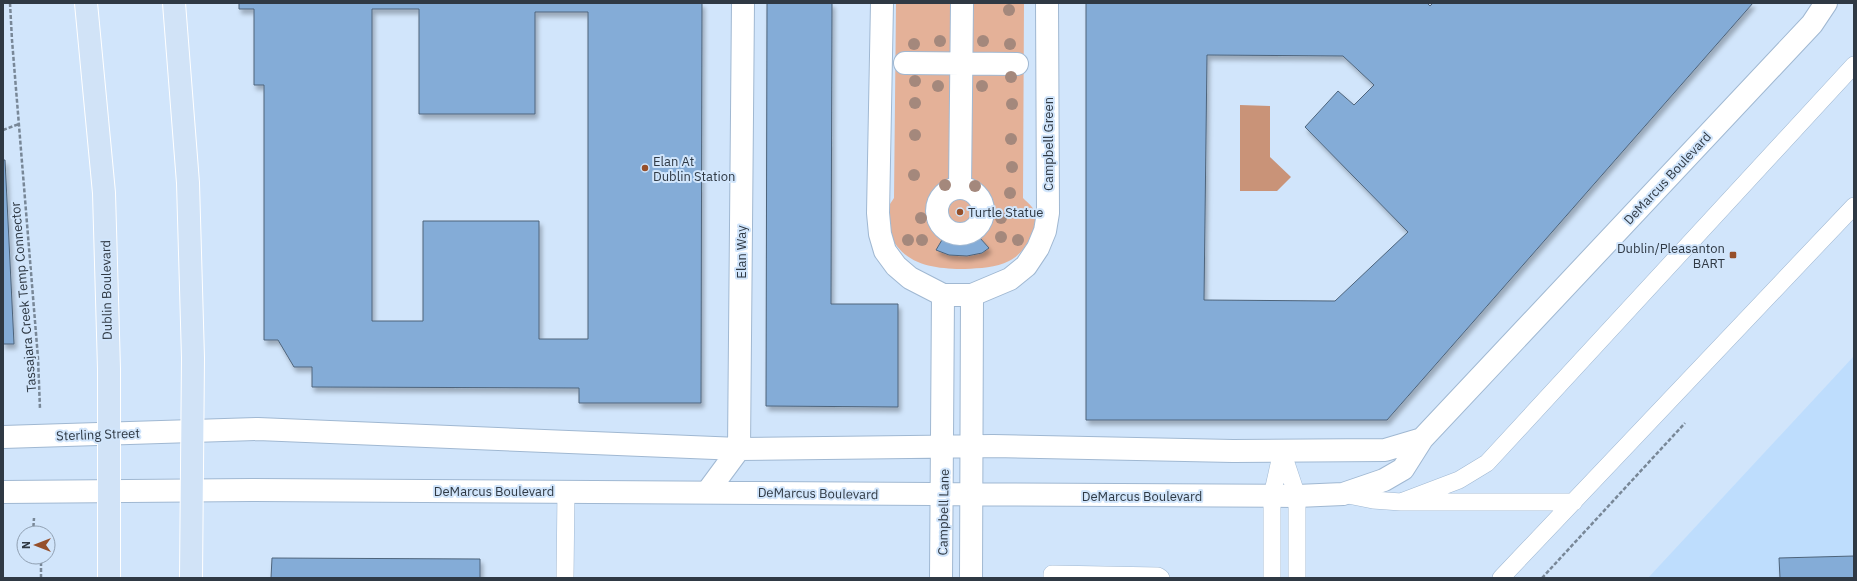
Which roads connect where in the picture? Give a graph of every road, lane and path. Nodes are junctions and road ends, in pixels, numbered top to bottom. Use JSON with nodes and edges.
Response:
{"nodes":[{"id":1,"x":10,"y":3,"type":"edge"},
{"id":2,"x":86,"y":3,"type":"edge"},
{"id":3,"x":174,"y":3,"type":"edge"},
{"id":4,"x":743,"y":3,"type":"edge"},
{"id":5,"x":882,"y":3,"type":"edge"},
{"id":6,"x":962,"y":3,"type":"edge"},
{"id":7,"x":1047,"y":3,"type":"edge"},
{"id":8,"x":1826,"y":3,"type":"edge"},
{"id":9,"x":905,"y":64,"type":"dead end"},
{"id":10,"x":962,"y":64,"type":"junction"},
{"id":11,"x":1017,"y":64,"type":"dead end"},
{"id":12,"x":1854,"y":65,"type":"edge"},
{"id":13,"x":19,"y":124,"type":"junction"},
{"id":14,"x":3,"y":130,"type":"edge"},
{"id":15,"x":960,"y":188,"type":"dead end"},
{"id":16,"x":1854,"y":206,"type":"edge"},
{"id":17,"x":943,"y":295,"type":"junction"},
{"id":18,"x":972,"y":295,"type":"junction"},
{"id":19,"x":41,"y":398,"type":"dead end"},
{"id":20,"x":192,"y":431,"type":"junction"},
{"id":21,"x":109,"y":434,"type":"junction"},
{"id":22,"x":3,"y":437,"type":"edge"},
{"id":23,"x":1422,"y":439,"type":"junction"},
{"id":24,"x":943,"y":446,"type":"junction"},
{"id":25,"x":972,"y":446,"type":"junction"},
{"id":26,"x":739,"y":449,"type":"junction"},
{"id":27,"x":1282,"y":451,"type":"junction"},
{"id":28,"x":192,"y":490,"type":"junction"},
{"id":29,"x":109,"y":491,"type":"junction"},
{"id":30,"x":566,"y":491,"type":"junction"},
{"id":31,"x":708,"y":491,"type":"junction"},
{"id":32,"x":3,"y":492,"type":"edge"},
{"id":33,"x":1343,"y":494,"type":"junction"},
{"id":34,"x":943,"y":495,"type":"junction"},
{"id":35,"x":972,"y":495,"type":"junction"},
{"id":36,"x":1272,"y":496,"type":"junction"},
{"id":37,"x":1297,"y":496,"type":"junction"},
{"id":38,"x":1401,"y":502,"type":"junction"},
{"id":39,"x":1574,"y":502,"type":"junction"},
{"id":40,"x":41,"y":565,"type":"edge"},
{"id":41,"x":41,"y":578,"type":"edge"},
{"id":42,"x":110,"y":578,"type":"edge"},
{"id":43,"x":191,"y":578,"type":"edge"},
{"id":44,"x":565,"y":578,"type":"edge"},
{"id":45,"x":941,"y":578,"type":"edge"},
{"id":46,"x":971,"y":578,"type":"edge"},
{"id":47,"x":1052,"y":578,"type":"edge"},
{"id":48,"x":1161,"y":578,"type":"edge"},
{"id":49,"x":1272,"y":578,"type":"edge"},
{"id":50,"x":1297,"y":578,"type":"edge"},
{"id":51,"x":1501,"y":578,"type":"edge"}],
"edges":[{"from":1,"to":13,"type":"path","name":"Tassajara Creek Temp Connector"},
{"from":2,"to":21,"type":"main road","name":"Dublin Boulevard"},
{"from":3,"to":20,"type":"main road"},
{"from":4,"to":26,"type":"street","name":"Elan Way"},
{"from":5,"to":17,"type":"street","name":"Campbell Green"},
{"from":6,"to":10,"type":"street"},
{"from":7,"to":18,"type":"street","name":"Campbell Green"},
{"from":8,"to":23,"type":"street","name":"DeMarcus Boulevard"},
{"from":9,"to":10,"type":"street"},
{"from":10,"to":11,"type":"street"},
{"from":10,"to":15,"type":"street"},
{"from":12,"to":38,"type":"lane"},
{"from":13,"to":14,"type":"path"},
{"from":13,"to":19,"type":"path","name":"Tassajara Creek Temp Connector"},
{"from":16,"to":39,"type":"lane"},
{"from":17,"to":18,"type":"street","name":"Campbell Green"},
{"from":17,"to":24,"type":"street"},
{"from":18,"to":25,"type":"street"},
{"from":20,"to":21,"type":"street","name":"Sterling Street"},
{"from":20,"to":26,"type":"street"},
{"from":20,"to":28,"type":"main road"},
{"from":21,"to":22,"type":"street","name":"Sterling Street"},
{"from":21,"to":29,"type":"main road","name":"Dublin Boulevard"},
{"from":23,"to":27,"type":"street"},
{"from":23,"to":33,"type":"street","name":"DeMarcus Boulevard"},
{"from":24,"to":25,"type":"street"},
{"from":24,"to":26,"type":"street"},
{"from":24,"to":34,"type":"street","name":"Campbell Lane"},
{"from":25,"to":27,"type":"street"},
{"from":25,"to":35,"type":"street"},
{"from":26,"to":31,"type":"street"},
{"from":27,"to":36,"type":"lane"},
{"from":27,"to":37,"type":"lane"},
{"from":28,"to":29,"type":"street"},
{"from":28,"to":30,"type":"street","name":"DeMarcus Boulevard"},
{"from":28,"to":43,"type":"main road"},
{"from":29,"to":32,"type":"street"},
{"from":29,"to":42,"type":"main road","name":"Dublin Boulevard"},
{"from":30,"to":31,"type":"street","name":"DeMarcus Boulevard"},
{"from":30,"to":44,"type":"lane"},
{"from":31,"to":34,"type":"street","name":"DeMarcus Boulevard"},
{"from":33,"to":37,"type":"street","name":"DeMarcus Boulevard"},
{"from":33,"to":38,"type":"lane"},
{"from":34,"to":35,"type":"street","name":"DeMarcus Boulevard"},
{"from":34,"to":45,"type":"street","name":"Campbell Lane"},
{"from":35,"to":36,"type":"street","name":"DeMarcus Boulevard"},
{"from":35,"to":46,"type":"street"},
{"from":36,"to":37,"type":"street","name":"DeMarcus Boulevard"},
{"from":36,"to":49,"type":"lane"},
{"from":37,"to":50,"type":"lane"},
{"from":38,"to":39,"type":"lane"},
{"from":39,"to":51,"type":"lane"},
{"from":40,"to":41,"type":"path"},
{"from":47,"to":48,"type":"lane"}]}
